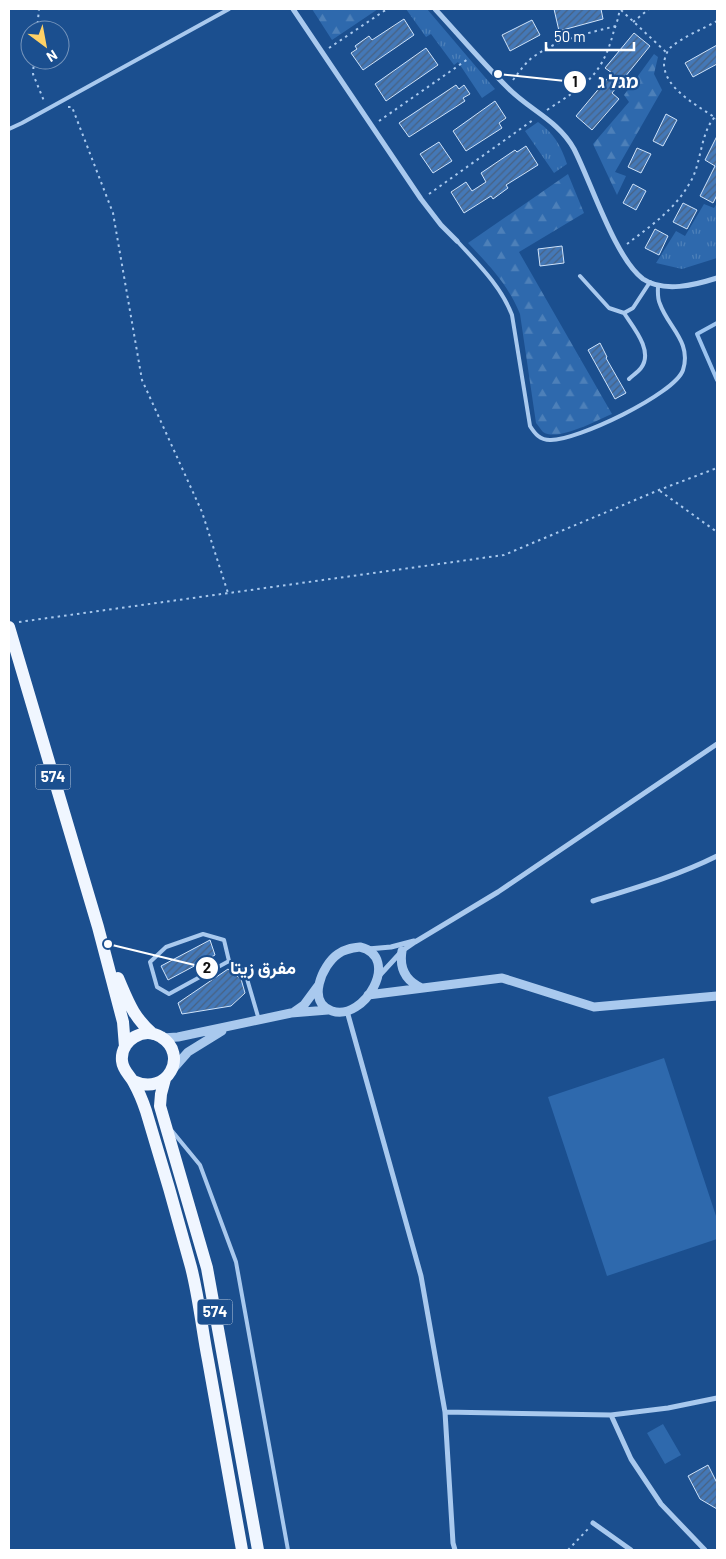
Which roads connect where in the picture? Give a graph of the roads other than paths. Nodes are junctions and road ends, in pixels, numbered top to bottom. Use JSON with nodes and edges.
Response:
{"nodes":[{"id":1,"x":229,"y":9,"type":"edge"},
{"id":2,"x":293,"y":9,"type":"edge"},
{"id":3,"x":435,"y":9,"type":"edge"},
{"id":4,"x":9,"y":129,"type":"edge"},
{"id":5,"x":457,"y":241,"type":"joint"},
{"id":6,"x":580,"y":276,"type":"dead end"},
{"id":7,"x":717,"y":278,"type":"edge"},
{"id":8,"x":650,"y":282,"type":"junction"},
{"id":9,"x":658,"y":285,"type":"junction"},
{"id":10,"x":624,"y":313,"type":"junction"},
{"id":11,"x":628,"y":379,"type":"dead end"},
{"id":12,"x":14,"y":624,"type":"edge"},
{"id":13,"x":717,"y":744,"type":"edge"},
{"id":14,"x":717,"y":856,"type":"edge"},
{"id":15,"x":593,"y":901,"type":"dead end"},
{"id":16,"x":98,"y":927,"type":"junction"},
{"id":17,"x":419,"y":940,"type":"junction"},
{"id":18,"x":366,"y":948,"type":"junction"},
{"id":19,"x":402,"y":952,"type":"junction"},
{"id":20,"x":230,"y":961,"type":"junction"},
{"id":21,"x":378,"y":978,"type":"junction"},
{"id":22,"x":318,"y":986,"type":"junction"},
{"id":23,"x":422,"y":989,"type":"junction"},
{"id":24,"x":368,"y":995,"type":"junction"},
{"id":25,"x":717,"y":996,"type":"edge"},
{"id":26,"x":328,"y":1010,"type":"junction"},
{"id":27,"x":347,"y":1011,"type":"junction"},
{"id":28,"x":291,"y":1014,"type":"junction"},
{"id":29,"x":259,"y":1020,"type":"junction"},
{"id":30,"x":228,"y":1028,"type":"junction"},
{"id":31,"x":158,"y":1036,"type":"junction"},
{"id":32,"x":125,"y":1047,"type":"junction"},
{"id":33,"x":168,"y":1076,"type":"junction"},
{"id":34,"x":133,"y":1081,"type":"junction"},
{"id":35,"x":163,"y":1120,"type":"junction"},
{"id":36,"x":717,"y":1398,"type":"edge"},
{"id":37,"x":445,"y":1412,"type":"junction"},
{"id":38,"x":611,"y":1415,"type":"junction"},
{"id":39,"x":593,"y":1523,"type":"road end"},
{"id":40,"x":242,"y":1550,"type":"edge"},
{"id":41,"x":258,"y":1550,"type":"edge"},
{"id":42,"x":288,"y":1550,"type":"edge"},
{"id":43,"x":455,"y":1550,"type":"edge"},
{"id":44,"x":631,"y":1550,"type":"edge"},
{"id":45,"x":705,"y":1550,"type":"edge"}],
"edges":[{"from":1,"to":4,"type":"lane"},
{"from":2,"to":5,"type":"street"},
{"from":3,"to":8,"type":"street"},
{"from":5,"to":9,"type":"lane"},
{"from":6,"to":10,"type":"lane"},
{"from":7,"to":9,"type":"street"},
{"from":8,"to":9,"type":"street"},
{"from":8,"to":10,"type":"lane"},
{"from":10,"to":11,"type":"lane"},
{"from":12,"to":16,"type":"main road","number":"574"},
{"from":13,"to":17,"type":"street"},
{"from":14,"to":15,"type":"street"},
{"from":16,"to":31,"type":"main road","number":"574"},
{"from":16,"to":32,"type":"main road","number":"574"},
{"from":17,"to":18,"type":"street"},
{"from":17,"to":19,"type":"street"},
{"from":18,"to":21,"type":"street"},
{"from":18,"to":22,"type":"street"},
{"from":19,"to":21,"type":"street"},
{"from":19,"to":23,"type":"street"},
{"from":20,"to":20,"type":"lane"},
{"from":20,"to":29,"type":"lane"},
{"from":21,"to":24,"type":"street"},
{"from":22,"to":26,"type":"street"},
{"from":22,"to":28,"type":"street"},
{"from":23,"to":24,"type":"street"},
{"from":23,"to":25,"type":"street"},
{"from":24,"to":27,"type":"street"},
{"from":26,"to":27,"type":"street"},
{"from":26,"to":28,"type":"street"},
{"from":27,"to":37,"type":"street"},
{"from":28,"to":29,"type":"street"},
{"from":29,"to":30,"type":"street"},
{"from":30,"to":31,"type":"street"},
{"from":30,"to":33,"type":"street"},
{"from":31,"to":32,"type":"main road"},
{"from":31,"to":33,"type":"main road","number":"574"},
{"from":32,"to":34,"type":"main road","number":"574"},
{"from":33,"to":34,"type":"main road"},
{"from":33,"to":35,"type":"main road","number":"574"},
{"from":34,"to":40,"type":"main road","number":"574"},
{"from":35,"to":41,"type":"main road","number":"574"},
{"from":35,"to":42,"type":"lane"},
{"from":36,"to":38,"type":"street"},
{"from":37,"to":38,"type":"street"},
{"from":37,"to":43,"type":"street"},
{"from":38,"to":45,"type":"street"},
{"from":39,"to":44,"type":"street"}]}
